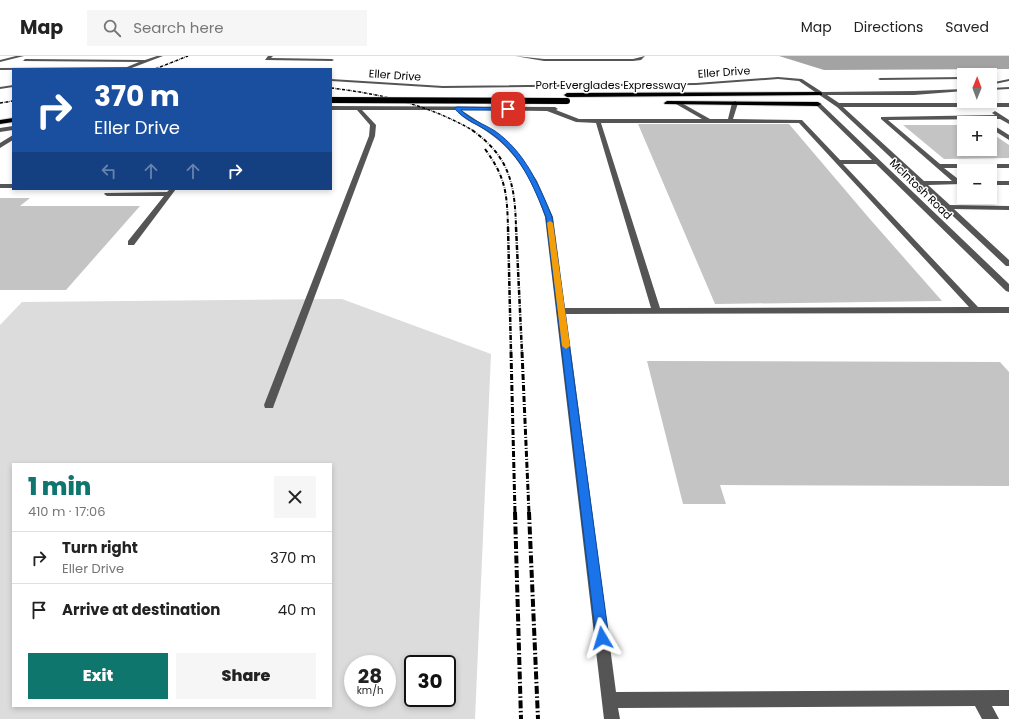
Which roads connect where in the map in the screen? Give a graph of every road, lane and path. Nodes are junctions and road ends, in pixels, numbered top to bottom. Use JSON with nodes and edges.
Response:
{"nodes":[{"id":1,"x":5,"y":56,"type":"edge"},
{"id":2,"x":40,"y":56,"type":"edge"},
{"id":3,"x":161,"y":56,"type":"edge"},
{"id":4,"x":270,"y":56,"type":"edge"},
{"id":5,"x":516,"y":56,"type":"edge"},
{"id":6,"x":643,"y":56,"type":"edge"},
{"id":7,"x":0,"y":57,"type":"edge"},
{"id":8,"x":23,"y":58,"type":"edge"},
{"id":9,"x":332,"y":60,"type":"edge"},
{"id":10,"x":0,"y":61,"type":"edge"},
{"id":11,"x":149,"y":61,"type":"junction"},
{"id":12,"x":0,"y":67,"type":"edge"},
{"id":13,"x":60,"y":68,"type":"edge"},
{"id":14,"x":130,"y":68,"type":"edge"},
{"id":15,"x":880,"y":78,"type":"dead end"},
{"id":16,"x":925,"y":78,"type":"junction"},
{"id":17,"x":957,"y":78,"type":"edge"},
{"id":18,"x":997,"y":78,"type":"edge"},
{"id":19,"x":1009,"y":79,"type":"edge"},
{"id":20,"x":332,"y":80,"type":"edge"},
{"id":21,"x":997,"y":82,"type":"edge"},
{"id":22,"x":12,"y":86,"type":"edge"},
{"id":23,"x":457,"y":87,"type":"junction"},
{"id":24,"x":0,"y":88,"type":"edge"},
{"id":25,"x":1009,"y":88,"type":"edge"},
{"id":26,"x":997,"y":89,"type":"edge"},
{"id":27,"x":957,"y":90,"type":"edge"},
{"id":28,"x":899,"y":93,"type":"junction"},
{"id":29,"x":332,"y":94,"type":"edge"},
{"id":30,"x":820,"y":94,"type":"junction"},
{"id":31,"x":567,"y":98,"type":"junction"},
{"id":32,"x":1009,"y":98,"type":"edge"},
{"id":33,"x":332,"y":100,"type":"edge"},
{"id":34,"x":630,"y":102,"type":"dead end"},
{"id":35,"x":997,"y":102,"type":"edge"},
{"id":36,"x":662,"y":103,"type":"dead end"},
{"id":37,"x":678,"y":103,"type":"junction"},
{"id":38,"x":736,"y":103,"type":"junction"},
{"id":39,"x":818,"y":104,"type":"junction"},
{"id":40,"x":1009,"y":104,"type":"edge"},
{"id":41,"x":838,"y":105,"type":"junction"},
{"id":42,"x":997,"y":105,"type":"edge"},
{"id":43,"x":957,"y":106,"type":"edge"},
{"id":44,"x":332,"y":108,"type":"edge"},
{"id":45,"x":358,"y":108,"type":"junction"},
{"id":46,"x":457,"y":108,"type":"junction"},
{"id":47,"x":987,"y":108,"type":"edge"},
{"id":48,"x":548,"y":109,"type":"junction"},
{"id":49,"x":564,"y":109,"type":"dead end"},
{"id":50,"x":12,"y":113,"type":"edge"},
{"id":51,"x":0,"y":114,"type":"edge"},
{"id":52,"x":997,"y":117,"type":"edge"},
{"id":53,"x":1001,"y":117,"type":"junction"},
{"id":54,"x":957,"y":118,"type":"edge"},
{"id":55,"x":12,"y":120,"type":"edge"},
{"id":56,"x":598,"y":121,"type":"junction"},
{"id":57,"x":709,"y":121,"type":"junction"},
{"id":58,"x":730,"y":121,"type":"junction"},
{"id":59,"x":0,"y":122,"type":"edge"},
{"id":60,"x":1009,"y":122,"type":"edge"},
{"id":61,"x":12,"y":128,"type":"edge"},
{"id":62,"x":0,"y":130,"type":"edge"},
{"id":63,"x":997,"y":130,"type":"edge"},
{"id":64,"x":12,"y":138,"type":"edge"},
{"id":65,"x":1009,"y":138,"type":"edge"},
{"id":66,"x":0,"y":146,"type":"edge"},
{"id":67,"x":838,"y":162,"type":"junction"},
{"id":68,"x":877,"y":162,"type":"junction"},
{"id":69,"x":938,"y":166,"type":"junction"},
{"id":70,"x":1009,"y":166,"type":"edge"},
{"id":71,"x":957,"y":180,"type":"edge"},
{"id":72,"x":921,"y":183,"type":"junction"},
{"id":73,"x":957,"y":183,"type":"edge"},
{"id":74,"x":997,"y":183,"type":"edge"},
{"id":75,"x":1009,"y":183,"type":"edge"},
{"id":76,"x":0,"y":186,"type":"edge"},
{"id":77,"x":12,"y":186,"type":"edge"},
{"id":78,"x":171,"y":191,"type":"edge"},
{"id":79,"x":107,"y":194,"type":"dead end"},
{"id":80,"x":1009,"y":202,"type":"edge"},
{"id":81,"x":946,"y":207,"type":"junction"},
{"id":82,"x":990,"y":207,"type":"junction"},
{"id":83,"x":1009,"y":208,"type":"edge"},
{"id":84,"x":131,"y":243,"type":"dead end"},
{"id":85,"x":1009,"y":264,"type":"edge"},
{"id":86,"x":1009,"y":289,"type":"edge"},
{"id":87,"x":562,"y":310,"type":"junction"},
{"id":88,"x":656,"y":310,"type":"junction"},
{"id":89,"x":976,"y":310,"type":"junction"},
{"id":90,"x":1009,"y":310,"type":"edge"},
{"id":91,"x":269,"y":405,"type":"dead end"},
{"id":92,"x":979,"y":698,"type":"junction"},
{"id":93,"x":1009,"y":698,"type":"edge"},
{"id":94,"x":610,"y":700,"type":"junction"},
{"id":95,"x":612,"y":719,"type":"edge"},
{"id":96,"x":991,"y":719,"type":"edge"}],
"edges":[{"from":1,"to":7,"type":"street"},
{"from":2,"to":8,"type":"street"},
{"from":3,"to":11,"type":"street"},
{"from":4,"to":9,"type":"street"},
{"from":5,"to":6,"type":"street"},
{"from":8,"to":10,"type":"street"},
{"from":8,"to":11,"type":"street"},
{"from":8,"to":12,"type":"street"},
{"from":11,"to":14,"type":"street"},
{"from":12,"to":13,"type":"street"},
{"from":15,"to":16,"type":"street"},
{"from":16,"to":17,"type":"street"},
{"from":16,"to":28,"type":"street"},
{"from":18,"to":19,"type":"street"},
{"from":19,"to":21,"type":"street"},
{"from":20,"to":23,"type":"street","name":"Eller Drive"},
{"from":22,"to":24,"type":"street"},
{"from":23,"to":30,"type":"street","name":"Eller Drive"},
{"from":23,"to":46,"type":"street"},
{"from":25,"to":26,"type":"street"},
{"from":27,"to":28,"type":"street"},
{"from":28,"to":30,"type":"street"},
{"from":29,"to":31,"type":"highway","name":"Port Everglades Expressway"},
{"from":30,"to":31,"type":"highway","name":"Port Everglades Expressway"},
{"from":30,"to":39,"type":"street"},
{"from":30,"to":41,"type":"street","name":"Eller Drive"},
{"from":31,"to":33,"type":"highway","name":"Port Everglades Expressway","bridge":true},
{"from":31,"to":34,"type":"highway","name":"Port Everglades Expressway"},
{"from":32,"to":35,"type":"street"},
{"from":36,"to":37,"type":"highway","name":"Port Everglades Expressway"},
{"from":37,"to":38,"type":"highway","name":"Port Everglades Expressway"},
{"from":37,"to":57,"type":"street"},
{"from":38,"to":39,"type":"highway","name":"Port Everglades Expressway"},
{"from":38,"to":58,"type":"street"},
{"from":39,"to":41,"type":"street"},
{"from":39,"to":68,"type":"street","name":"McIntosh Road"},
{"from":40,"to":42,"type":"street"},
{"from":41,"to":43,"type":"street"},
{"from":41,"to":72,"type":"street","name":"McIntosh Road"},
{"from":44,"to":45,"type":"street"},
{"from":45,"to":46,"type":"street"},
{"from":45,"to":91,"type":"street"},
{"from":46,"to":48,"type":"street"},
{"from":46,"to":87,"type":"street"},
{"from":47,"to":53,"type":"street"},
{"from":48,"to":49,"type":"street"},
{"from":48,"to":56,"type":"street"},
{"from":50,"to":51,"type":"highway"},
{"from":52,"to":53,"type":"street"},
{"from":53,"to":60,"type":"street"},
{"from":54,"to":69,"type":"street"},
{"from":55,"to":59,"type":"highway"},
{"from":56,"to":57,"type":"street"},
{"from":56,"to":88,"type":"street"},
{"from":57,"to":58,"type":"street"},
{"from":58,"to":67,"type":"street"},
{"from":61,"to":62,"type":"street"},
{"from":63,"to":65,"type":"street"},
{"from":64,"to":66,"type":"street"},
{"from":67,"to":68,"type":"street"},
{"from":67,"to":89,"type":"street"},
{"from":68,"to":86,"type":"street","name":"McIntosh Road"},
{"from":69,"to":70,"type":"street"},
{"from":69,"to":71,"type":"street"},
{"from":72,"to":73,"type":"street"},
{"from":72,"to":81,"type":"street","name":"McIntosh Road"},
{"from":74,"to":75,"type":"street"},
{"from":76,"to":77,"type":"street"},
{"from":78,"to":79,"type":"street"},
{"from":78,"to":84,"type":"street"},
{"from":80,"to":82,"type":"street"},
{"from":81,"to":82,"type":"street"},
{"from":81,"to":85,"type":"street","name":"McIntosh Road"},
{"from":82,"to":83,"type":"street"},
{"from":87,"to":88,"type":"street"},
{"from":87,"to":94,"type":"street"},
{"from":88,"to":89,"type":"street"},
{"from":89,"to":90,"type":"street"},
{"from":92,"to":93,"type":"street"},
{"from":92,"to":94,"type":"street"},
{"from":92,"to":96,"type":"street"},
{"from":94,"to":95,"type":"street"}]}
